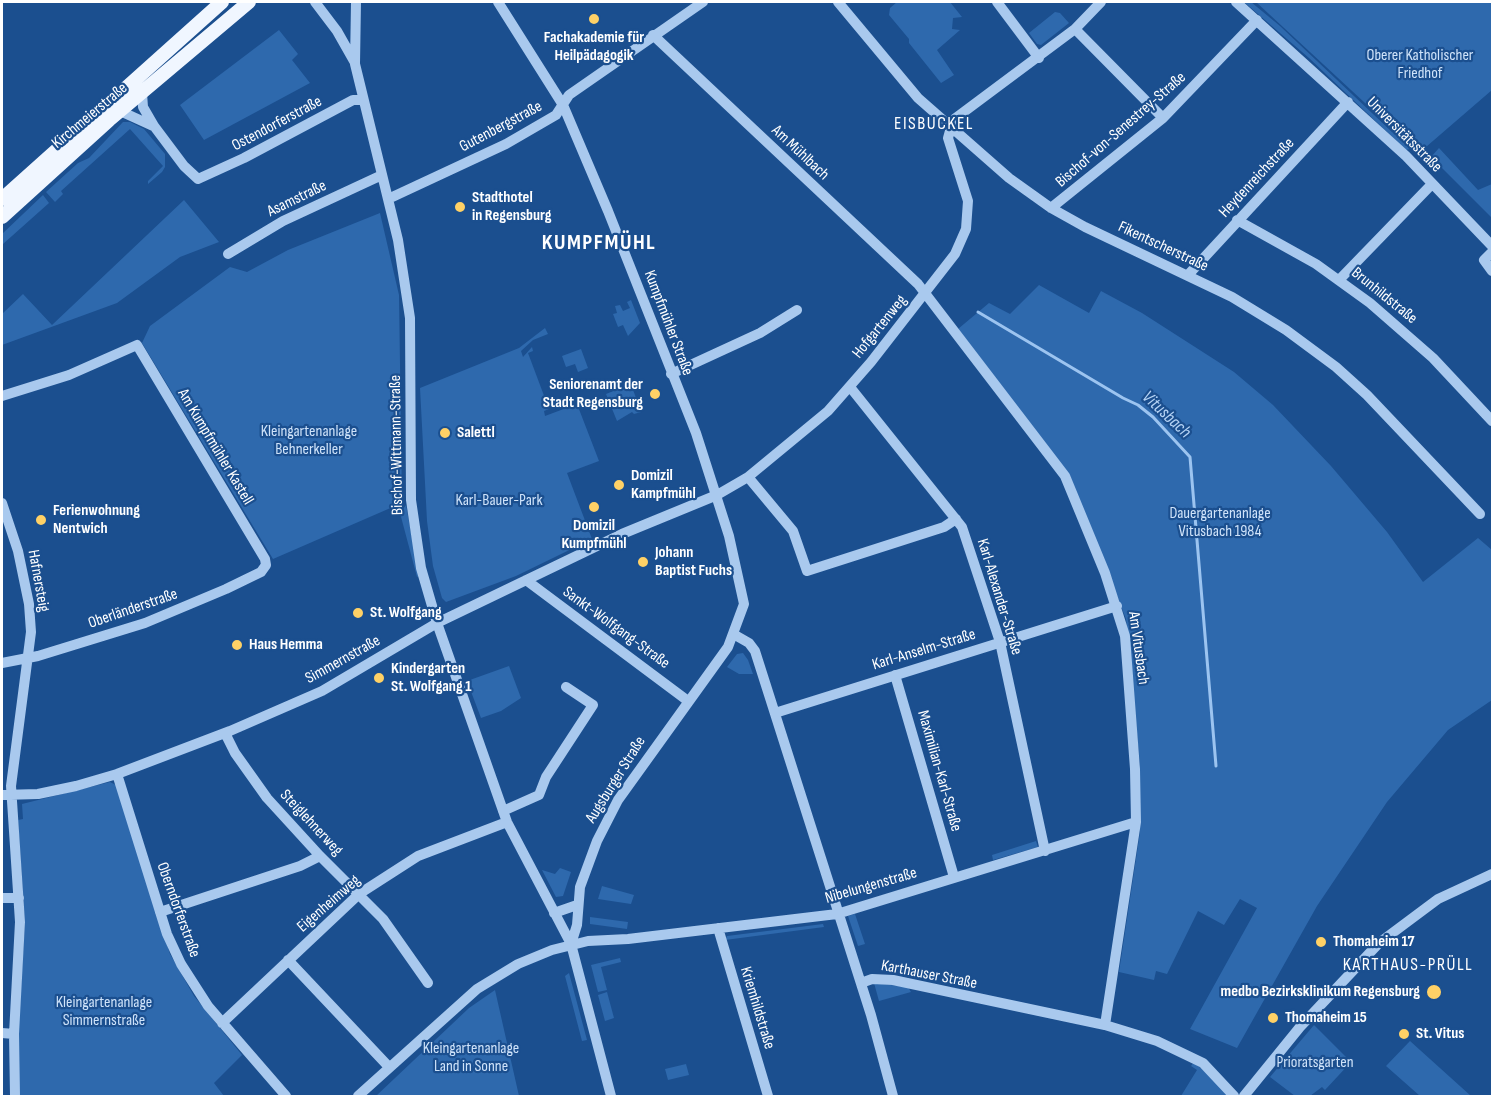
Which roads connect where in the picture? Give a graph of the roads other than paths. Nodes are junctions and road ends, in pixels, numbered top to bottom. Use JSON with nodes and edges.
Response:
{"nodes":[{"id":1,"x":222,"y":2,"type":"edge"},
{"id":2,"x":249,"y":2,"type":"edge"},
{"id":3,"x":315,"y":2,"type":"edge"},
{"id":4,"x":356,"y":2,"type":"edge"},
{"id":5,"x":498,"y":2,"type":"edge"},
{"id":6,"x":703,"y":2,"type":"edge"},
{"id":7,"x":841,"y":2,"type":"edge"},
{"id":8,"x":997,"y":2,"type":"edge"},
{"id":9,"x":1101,"y":2,"type":"edge"},
{"id":10,"x":1236,"y":2,"type":"edge"},
{"id":11,"x":1257,"y":21,"type":"junction"},
{"id":12,"x":1075,"y":29,"type":"junction"},
{"id":13,"x":190,"y":31,"type":"junction"},
{"id":14,"x":653,"y":35,"type":"junction"},
{"id":15,"x":202,"y":44,"type":"junction"},
{"id":16,"x":1039,"y":57,"type":"junction"},
{"id":17,"x":355,"y":64,"type":"junction"},
{"id":18,"x":142,"y":93,"type":"junction"},
{"id":19,"x":363,"y":100,"type":"junction"},
{"id":20,"x":1348,"y":102,"type":"junction"},
{"id":21,"x":563,"y":105,"type":"junction"},
{"id":22,"x":120,"y":111,"type":"junction"},
{"id":23,"x":1163,"y":118,"type":"junction"},
{"id":24,"x":154,"y":126,"type":"junction"},
{"id":25,"x":949,"y":126,"type":"junction"},
{"id":26,"x":382,"y":175,"type":"junction"},
{"id":27,"x":1432,"y":184,"type":"junction"},
{"id":28,"x":388,"y":199,"type":"junction"},
{"id":29,"x":2,"y":200,"type":"edge"},
{"id":30,"x":1052,"y":208,"type":"junction"},
{"id":31,"x":2,"y":217,"type":"edge"},
{"id":32,"x":1237,"y":220,"type":"junction"},
{"id":33,"x":1492,"y":246,"type":"edge"},
{"id":34,"x":1492,"y":252,"type":"edge"},
{"id":35,"x":228,"y":254,"type":"dead end"},
{"id":36,"x":1492,"y":271,"type":"edge"},
{"id":37,"x":1188,"y":275,"type":"junction"},
{"id":38,"x":1340,"y":279,"type":"junction"},
{"id":39,"x":925,"y":294,"type":"junction"},
{"id":40,"x":797,"y":310,"type":"dead end"},
{"id":41,"x":671,"y":374,"type":"junction"},
{"id":42,"x":850,"y":387,"type":"junction"},
{"id":43,"x":2,"y":396,"type":"edge"},
{"id":44,"x":1492,"y":421,"type":"edge"},
{"id":45,"x":748,"y":477,"type":"junction"},
{"id":46,"x":717,"y":495,"type":"junction"},
{"id":47,"x":2,"y":503,"type":"edge"},
{"id":48,"x":1479,"y":514,"type":"dead end"},
{"id":49,"x":956,"y":519,"type":"junction"},
{"id":50,"x":266,"y":565,"type":"joint"},
{"id":51,"x":526,"y":580,"type":"junction"},
{"id":52,"x":744,"y":604,"type":"joint"},
{"id":53,"x":1117,"y":606,"type":"junction"},
{"id":54,"x":437,"y":623,"type":"junction"},
{"id":55,"x":735,"y":635,"type":"junction"},
{"id":56,"x":1000,"y":642,"type":"junction"},
{"id":57,"x":29,"y":657,"type":"junction"},
{"id":58,"x":2,"y":663,"type":"edge"},
{"id":59,"x":895,"y":675,"type":"junction"},
{"id":60,"x":566,"y":687,"type":"dead end"},
{"id":61,"x":688,"y":701,"type":"junction"},
{"id":62,"x":775,"y":713,"type":"junction"},
{"id":63,"x":225,"y":733,"type":"junction"},
{"id":64,"x":117,"y":774,"type":"junction"},
{"id":65,"x":6,"y":796,"type":"edge"},
{"id":66,"x":503,"y":811,"type":"junction"},
{"id":67,"x":507,"y":822,"type":"junction"},
{"id":68,"x":1136,"y":822,"type":"junction"},
{"id":69,"x":1045,"y":851,"type":"junction"},
{"id":70,"x":320,"y":856,"type":"junction"},
{"id":71,"x":1492,"y":874,"type":"edge"},
{"id":72,"x":954,"y":877,"type":"junction"},
{"id":73,"x":359,"y":894,"type":"junction"},
{"id":74,"x":2,"y":898,"type":"edge"},
{"id":75,"x":19,"y":898,"type":"junction"},
{"id":76,"x":577,"y":905,"type":"junction"},
{"id":77,"x":160,"y":912,"type":"junction"},
{"id":78,"x":554,"y":913,"type":"junction"},
{"id":79,"x":837,"y":914,"type":"junction"},
{"id":80,"x":718,"y":928,"type":"junction"},
{"id":81,"x":571,"y":944,"type":"junction"},
{"id":82,"x":288,"y":960,"type":"junction"},
{"id":83,"x":861,"y":982,"type":"junction"},
{"id":84,"x":428,"y":983,"type":"dead end"},
{"id":85,"x":222,"y":1023,"type":"junction"},
{"id":86,"x":1106,"y":1025,"type":"junction"},
{"id":87,"x":2,"y":1033,"type":"edge"},
{"id":88,"x":14,"y":1034,"type":"junction"},
{"id":89,"x":389,"y":1067,"type":"junction"},
{"id":90,"x":15,"y":1096,"type":"edge"},
{"id":91,"x":286,"y":1096,"type":"edge"},
{"id":92,"x":358,"y":1096,"type":"edge"},
{"id":93,"x":611,"y":1096,"type":"edge"},
{"id":94,"x":768,"y":1096,"type":"edge"},
{"id":95,"x":893,"y":1096,"type":"edge"},
{"id":96,"x":1234,"y":1096,"type":"edge"},
{"id":97,"x":1244,"y":1096,"type":"edge"}],
"edges":[{"from":1,"to":13,"type":"main road","name":"Kirchmeierstraße"},
{"from":2,"to":15,"type":"main road","name":"Kirchmeierstraße"},
{"from":3,"to":17,"type":"street","name":"Bischof-Wittmann-Straße"},
{"from":4,"to":17,"type":"street","name":"Bischof-Wittmann-Straße"},
{"from":5,"to":21,"type":"street","name":"Kumpfmühler Straße"},
{"from":6,"to":14,"type":"street","name":"Gutenbergstraße"},
{"from":7,"to":25,"type":"street","name":"Fikentscherstraße"},
{"from":8,"to":16,"type":"street"},
{"from":9,"to":12,"type":"street"},
{"from":10,"to":11,"type":"street","name":"Universitätsstraße"},
{"from":11,"to":20,"type":"street","name":"Universitätsstraße"},
{"from":11,"to":23,"type":"street","name":"Bischof-von-Senestrey-Straße"},
{"from":12,"to":16,"type":"street"},
{"from":12,"to":23,"type":"street"},
{"from":13,"to":15,"type":"main road"},
{"from":13,"to":29,"type":"main road","name":"Kirchmeierstraße"},
{"from":14,"to":21,"type":"street","name":"Gutenbergstraße"},
{"from":14,"to":39,"type":"street","name":"Am Mühlbach"},
{"from":15,"to":18,"type":"main road","name":"Kirchmeierstraße"},
{"from":16,"to":25,"type":"street"},
{"from":17,"to":19,"type":"street","name":"Bischof-Wittmann-Straße"},
{"from":18,"to":22,"type":"main road","name":"Kirchmeierstraße"},
{"from":18,"to":24,"type":"street"},
{"from":19,"to":24,"type":"street","name":"Ostendorferstraße"},
{"from":19,"to":26,"type":"street","name":"Bischof-Wittmann-Straße"},
{"from":20,"to":27,"type":"street","name":"Universitätsstraße"},
{"from":20,"to":32,"type":"street","name":"Heydenreichstraße"},
{"from":21,"to":28,"type":"street","name":"Gutenbergstraße"},
{"from":21,"to":41,"type":"street","name":"Kumpfmühler Straße"},
{"from":22,"to":24,"type":"street"},
{"from":22,"to":31,"type":"main road","name":"Kirchmeierstraße"},
{"from":23,"to":30,"type":"street","name":"Bischof-von-Senestrey-Straße"},
{"from":25,"to":30,"type":"street","name":"Fikentscherstraße"},
{"from":25,"to":39,"type":"street","name":"Hofgartenweg"},
{"from":26,"to":28,"type":"street","name":"Bischof-Wittmann-Straße"},
{"from":26,"to":35,"type":"street","name":"Asamstraße"},
{"from":27,"to":33,"type":"street","name":"Universitätsstraße"},
{"from":27,"to":38,"type":"street"},
{"from":28,"to":54,"type":"street","name":"Bischof-Wittmann-Straße"},
{"from":30,"to":37,"type":"street","name":"Fikentscherstraße"},
{"from":32,"to":37,"type":"street","name":"Heydenreichstraße"},
{"from":32,"to":38,"type":"street","name":"Brunhildstraße"},
{"from":34,"to":36,"type":"street"},
{"from":37,"to":48,"type":"street","name":"Fikentscherstraße"},
{"from":38,"to":44,"type":"street","name":"Brunhildstraße"},
{"from":39,"to":42,"type":"street","name":"Hofgartenweg"},
{"from":39,"to":53,"type":"street","name":"Am Vitusbach"},
{"from":40,"to":41,"type":"street"},
{"from":41,"to":46,"type":"street","name":"Kumpfmühler Straße"},
{"from":42,"to":45,"type":"street","name":"Hofgartenweg"},
{"from":42,"to":49,"type":"street","name":"Karl-Alexander-Straße"},
{"from":43,"to":50,"type":"street","name":"Am Kumpfmühler Kastell"},
{"from":45,"to":46,"type":"street","name":"Hofgartenweg"},
{"from":45,"to":49,"type":"street"},
{"from":46,"to":51,"type":"street","name":"Simmernstraße"},
{"from":46,"to":52,"type":"street","name":"Kumpfmühler Straße"},
{"from":47,"to":57,"type":"street","name":"Hafnersteig"},
{"from":49,"to":56,"type":"street","name":"Karl-Alexander-Straße"},
{"from":50,"to":57,"type":"street","name":"Oberländerstraße"},
{"from":51,"to":54,"type":"street","name":"Simmernstraße"},
{"from":51,"to":61,"type":"street","name":"Sankt-Wolfgang-Straße"},
{"from":52,"to":55,"type":"street","name":"Augsburger Straße"},
{"from":53,"to":56,"type":"street","name":"Karl-Anselm-Straße"},
{"from":53,"to":68,"type":"street","name":"Am Vitusbach"},
{"from":54,"to":63,"type":"street","name":"Simmernstraße"},
{"from":54,"to":66,"type":"street","name":"Bischof-Wittmann-Straße"},
{"from":55,"to":61,"type":"street","name":"Augsburger Straße"},
{"from":55,"to":62,"type":"street","name":"Karthauser Straße"},
{"from":56,"to":59,"type":"street","name":"Karl-Anselm-Straße"},
{"from":56,"to":69,"type":"street","name":"Karl-Alexander-Straße"},
{"from":57,"to":58,"type":"street","name":"Oberländerstraße"},
{"from":57,"to":65,"type":"street","name":"Hafnersteig"},
{"from":59,"to":62,"type":"street","name":"Karl-Anselm-Straße"},
{"from":59,"to":72,"type":"street","name":"Maximilian-Karl-Straße"},
{"from":60,"to":66,"type":"street"},
{"from":61,"to":76,"type":"street","name":"Augsburger Straße"},
{"from":62,"to":79,"type":"street","name":"Karthauser Straße"},
{"from":63,"to":64,"type":"street","name":"Simmernstraße"},
{"from":63,"to":70,"type":"street","name":"Steiglehnerweg"},
{"from":64,"to":65,"type":"street","name":"Simmernstraße"},
{"from":64,"to":77,"type":"street","name":"Oberndorferstraße"},
{"from":65,"to":75,"type":"street","name":"Hafnersteig"},
{"from":66,"to":67,"type":"street","name":"Bischof-Wittmann-Straße"},
{"from":67,"to":73,"type":"street","name":"Eigenheimweg"},
{"from":67,"to":78,"type":"street","name":"Bischof-Wittmann-Straße"},
{"from":68,"to":69,"type":"street","name":"Nibelungenstraße"},
{"from":68,"to":86,"type":"street","name":"Am Vitusbach"},
{"from":69,"to":72,"type":"street","name":"Nibelungenstraße"},
{"from":70,"to":73,"type":"street","name":"Steiglehnerweg"},
{"from":70,"to":77,"type":"street"},
{"from":71,"to":97,"type":"street"},
{"from":72,"to":79,"type":"street","name":"Nibelungenstraße"},
{"from":73,"to":82,"type":"street","name":"Eigenheimweg"},
{"from":73,"to":84,"type":"street","name":"Steiglehnerweg"},
{"from":74,"to":75,"type":"street"},
{"from":75,"to":88,"type":"street","name":"Hafnersteig"},
{"from":76,"to":78,"type":"street"},
{"from":76,"to":81,"type":"street","name":"Augsburger Straße"},
{"from":77,"to":85,"type":"street","name":"Oberndorferstraße"},
{"from":78,"to":81,"type":"street","name":"Bischof-Wittmann-Straße"},
{"from":79,"to":80,"type":"street","name":"Nibelungenstraße"},
{"from":79,"to":83,"type":"street","name":"Karthauser Straße"},
{"from":80,"to":81,"type":"street","name":"Nibelungenstraße"},
{"from":80,"to":94,"type":"street","name":"Kriemhildstraße"},
{"from":81,"to":89,"type":"street","name":"Nibelungenstraße"},
{"from":81,"to":93,"type":"street","name":"Augsburger Straße"},
{"from":82,"to":85,"type":"street","name":"Eigenheimweg"},
{"from":82,"to":89,"type":"street"},
{"from":83,"to":86,"type":"street","name":"Karthauser Straße"},
{"from":83,"to":95,"type":"street"},
{"from":85,"to":91,"type":"street","name":"Oberndorferstraße"},
{"from":86,"to":96,"type":"street","name":"Karthauser Straße"},
{"from":87,"to":88,"type":"street"},
{"from":88,"to":90,"type":"street","name":"Hafnersteig"},
{"from":89,"to":92,"type":"street","name":"Nibelungenstraße"}]}
